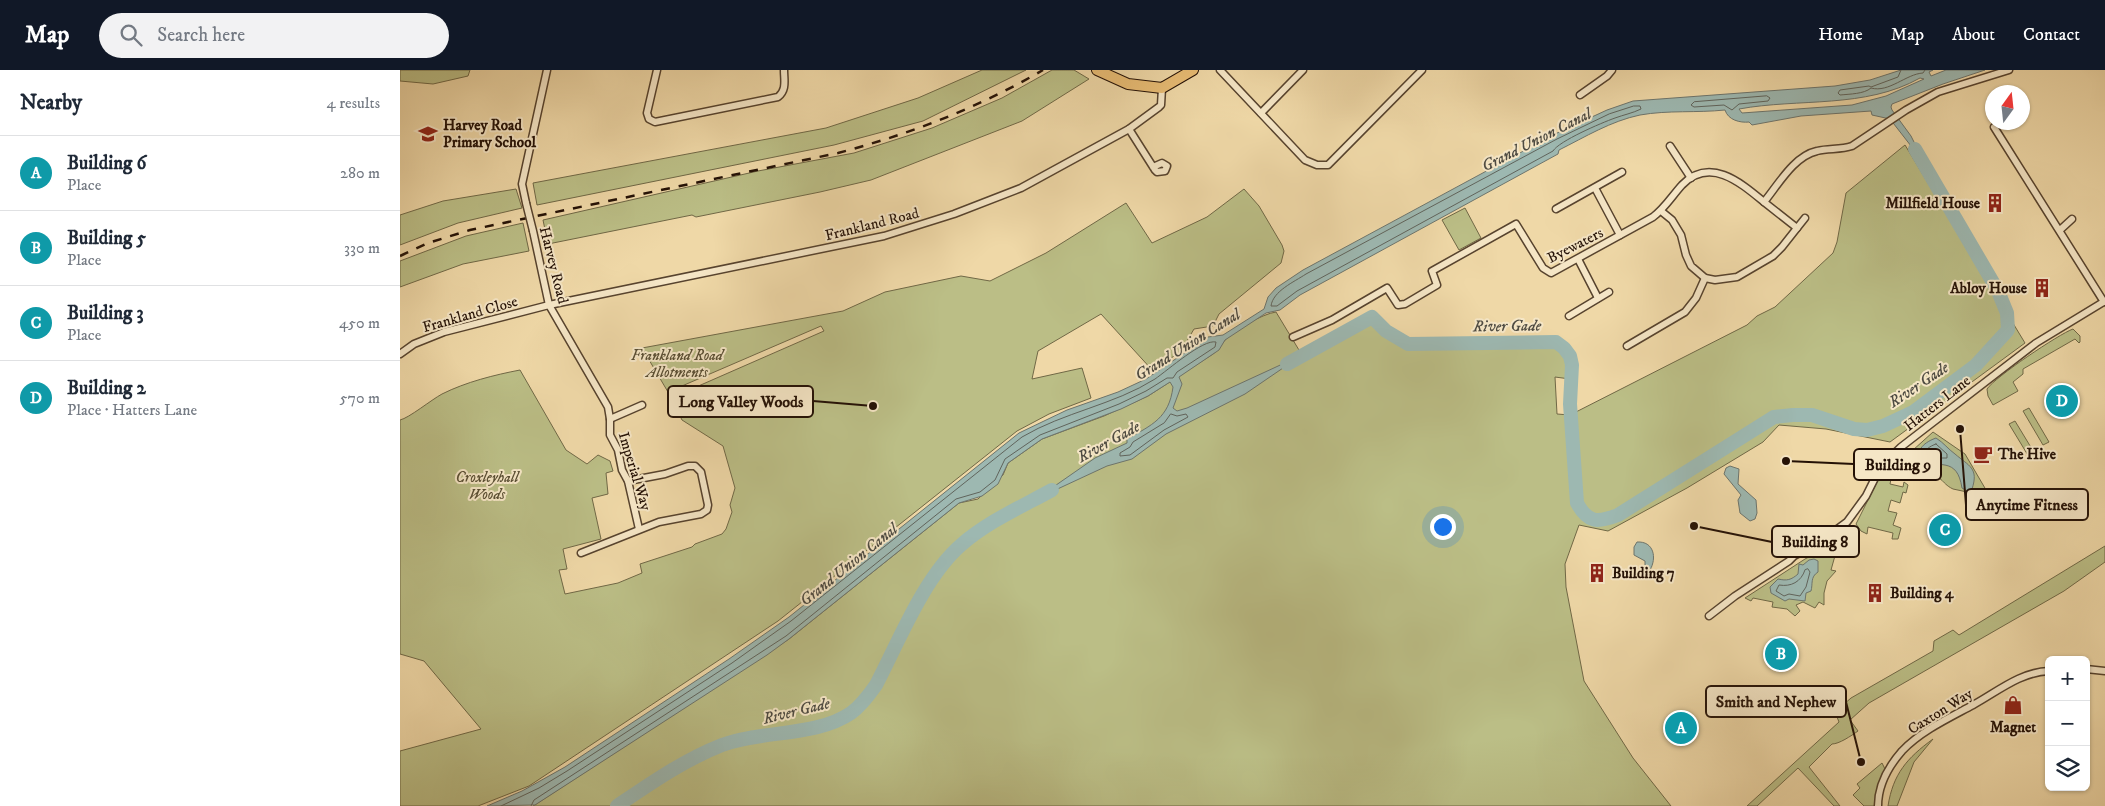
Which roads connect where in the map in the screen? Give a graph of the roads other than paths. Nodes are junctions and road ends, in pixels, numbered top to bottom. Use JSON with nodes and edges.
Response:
{"nodes":[{"id":1,"x":547,"y":70,"type":"edge"},
{"id":2,"x":657,"y":70,"type":"edge"},
{"id":3,"x":784,"y":70,"type":"edge"},
{"id":4,"x":1098,"y":70,"type":"edge"},
{"id":5,"x":1194,"y":70,"type":"edge"},
{"id":6,"x":1220,"y":70,"type":"edge"},
{"id":7,"x":1303,"y":70,"type":"edge"},
{"id":8,"x":1422,"y":70,"type":"edge"},
{"id":9,"x":1612,"y":70,"type":"edge"},
{"id":10,"x":2009,"y":70,"type":"edge"},
{"id":11,"x":1162,"y":88,"type":"junction"},
{"id":12,"x":1580,"y":95,"type":"dead end"},
{"id":13,"x":1261,"y":113,"type":"junction"},
{"id":14,"x":1129,"y":128,"type":"junction"},
{"id":15,"x":1997,"y":130,"type":"edge"},
{"id":16,"x":1670,"y":146,"type":"dead end"},
{"id":17,"x":1153,"y":167,"type":"dead end"},
{"id":18,"x":1622,"y":172,"type":"dead end"},
{"id":19,"x":1691,"y":178,"type":"junction"},
{"id":20,"x":1595,"y":188,"type":"junction"},
{"id":21,"x":1764,"y":202,"type":"junction"},
{"id":22,"x":1556,"y":209,"type":"dead end"},
{"id":23,"x":1661,"y":211,"type":"junction"},
{"id":24,"x":1805,"y":218,"type":"dead end"},
{"id":25,"x":2072,"y":219,"type":"dead end"},
{"id":26,"x":1797,"y":228,"type":"junction"},
{"id":27,"x":2060,"y":230,"type":"junction"},
{"id":28,"x":1620,"y":235,"type":"junction"},
{"id":29,"x":1578,"y":259,"type":"junction"},
{"id":30,"x":1705,"y":278,"type":"junction"},
{"id":31,"x":1609,"y":292,"type":"dead end"},
{"id":32,"x":1598,"y":298,"type":"junction"},
{"id":33,"x":2104,"y":301,"type":"edge"},
{"id":34,"x":549,"y":305,"type":"junction"},
{"id":35,"x":1569,"y":316,"type":"dead end"},
{"id":36,"x":1293,"y":338,"type":"dead end"},
{"id":37,"x":1627,"y":346,"type":"dead end"},
{"id":38,"x":400,"y":354,"type":"edge"},
{"id":39,"x":642,"y":405,"type":"dead end"},
{"id":40,"x":610,"y":419,"type":"junction"},
{"id":41,"x":628,"y":481,"type":"junction"},
{"id":42,"x":639,"y":529,"type":"junction"},
{"id":43,"x":581,"y":553,"type":"dead end"},
{"id":44,"x":1709,"y":616,"type":"dead end"},
{"id":45,"x":2045,"y":670,"type":"edge"},
{"id":46,"x":2090,"y":670,"type":"edge"},
{"id":47,"x":2105,"y":671,"type":"edge"},
{"id":48,"x":1878,"y":806,"type":"edge"}],
"edges":[{"from":1,"to":34,"type":"street","name":"Harvey Road","bridge":true},
{"from":2,"to":3,"type":"street"},
{"from":4,"to":11,"type":"main road"},
{"from":5,"to":11,"type":"main road"},
{"from":6,"to":13,"type":"street"},
{"from":7,"to":13,"type":"street"},
{"from":8,"to":13,"type":"street"},
{"from":9,"to":12,"type":"street"},
{"from":10,"to":21,"type":"street"},
{"from":11,"to":14,"type":"street","name":"Frankland Road"},
{"from":14,"to":17,"type":"street"},
{"from":14,"to":34,"type":"street","name":"Frankland Road"},
{"from":15,"to":27,"type":"street"},
{"from":16,"to":19,"type":"street"},
{"from":18,"to":20,"type":"street"},
{"from":19,"to":21,"type":"street"},
{"from":19,"to":23,"type":"street","name":"Byewaters"},
{"from":20,"to":22,"type":"street"},
{"from":20,"to":28,"type":"street"},
{"from":21,"to":26,"type":"street"},
{"from":23,"to":28,"type":"street","name":"Byewaters"},
{"from":23,"to":30,"type":"street"},
{"from":24,"to":26,"type":"street"},
{"from":25,"to":27,"type":"street"},
{"from":26,"to":30,"type":"street"},
{"from":27,"to":33,"type":"street"},
{"from":28,"to":29,"type":"street","name":"Byewaters"},
{"from":29,"to":32,"type":"street"},
{"from":29,"to":36,"type":"street","name":"Byewaters"},
{"from":30,"to":37,"type":"street"},
{"from":31,"to":32,"type":"street"},
{"from":32,"to":35,"type":"street"},
{"from":33,"to":44,"type":"street","name":"Hatters Lane"},
{"from":34,"to":38,"type":"street","name":"Frankland Close"},
{"from":34,"to":40,"type":"street","name":"Harvey Road"},
{"from":39,"to":40,"type":"street"},
{"from":40,"to":41,"type":"street","name":"Imperial Way"},
{"from":41,"to":42,"type":"street","name":"Imperial Way"},
{"from":41,"to":42,"type":"street"},
{"from":42,"to":43,"type":"street"},
{"from":45,"to":48,"type":"street","name":"Caxton Way"},
{"from":46,"to":47,"type":"street"}]}
